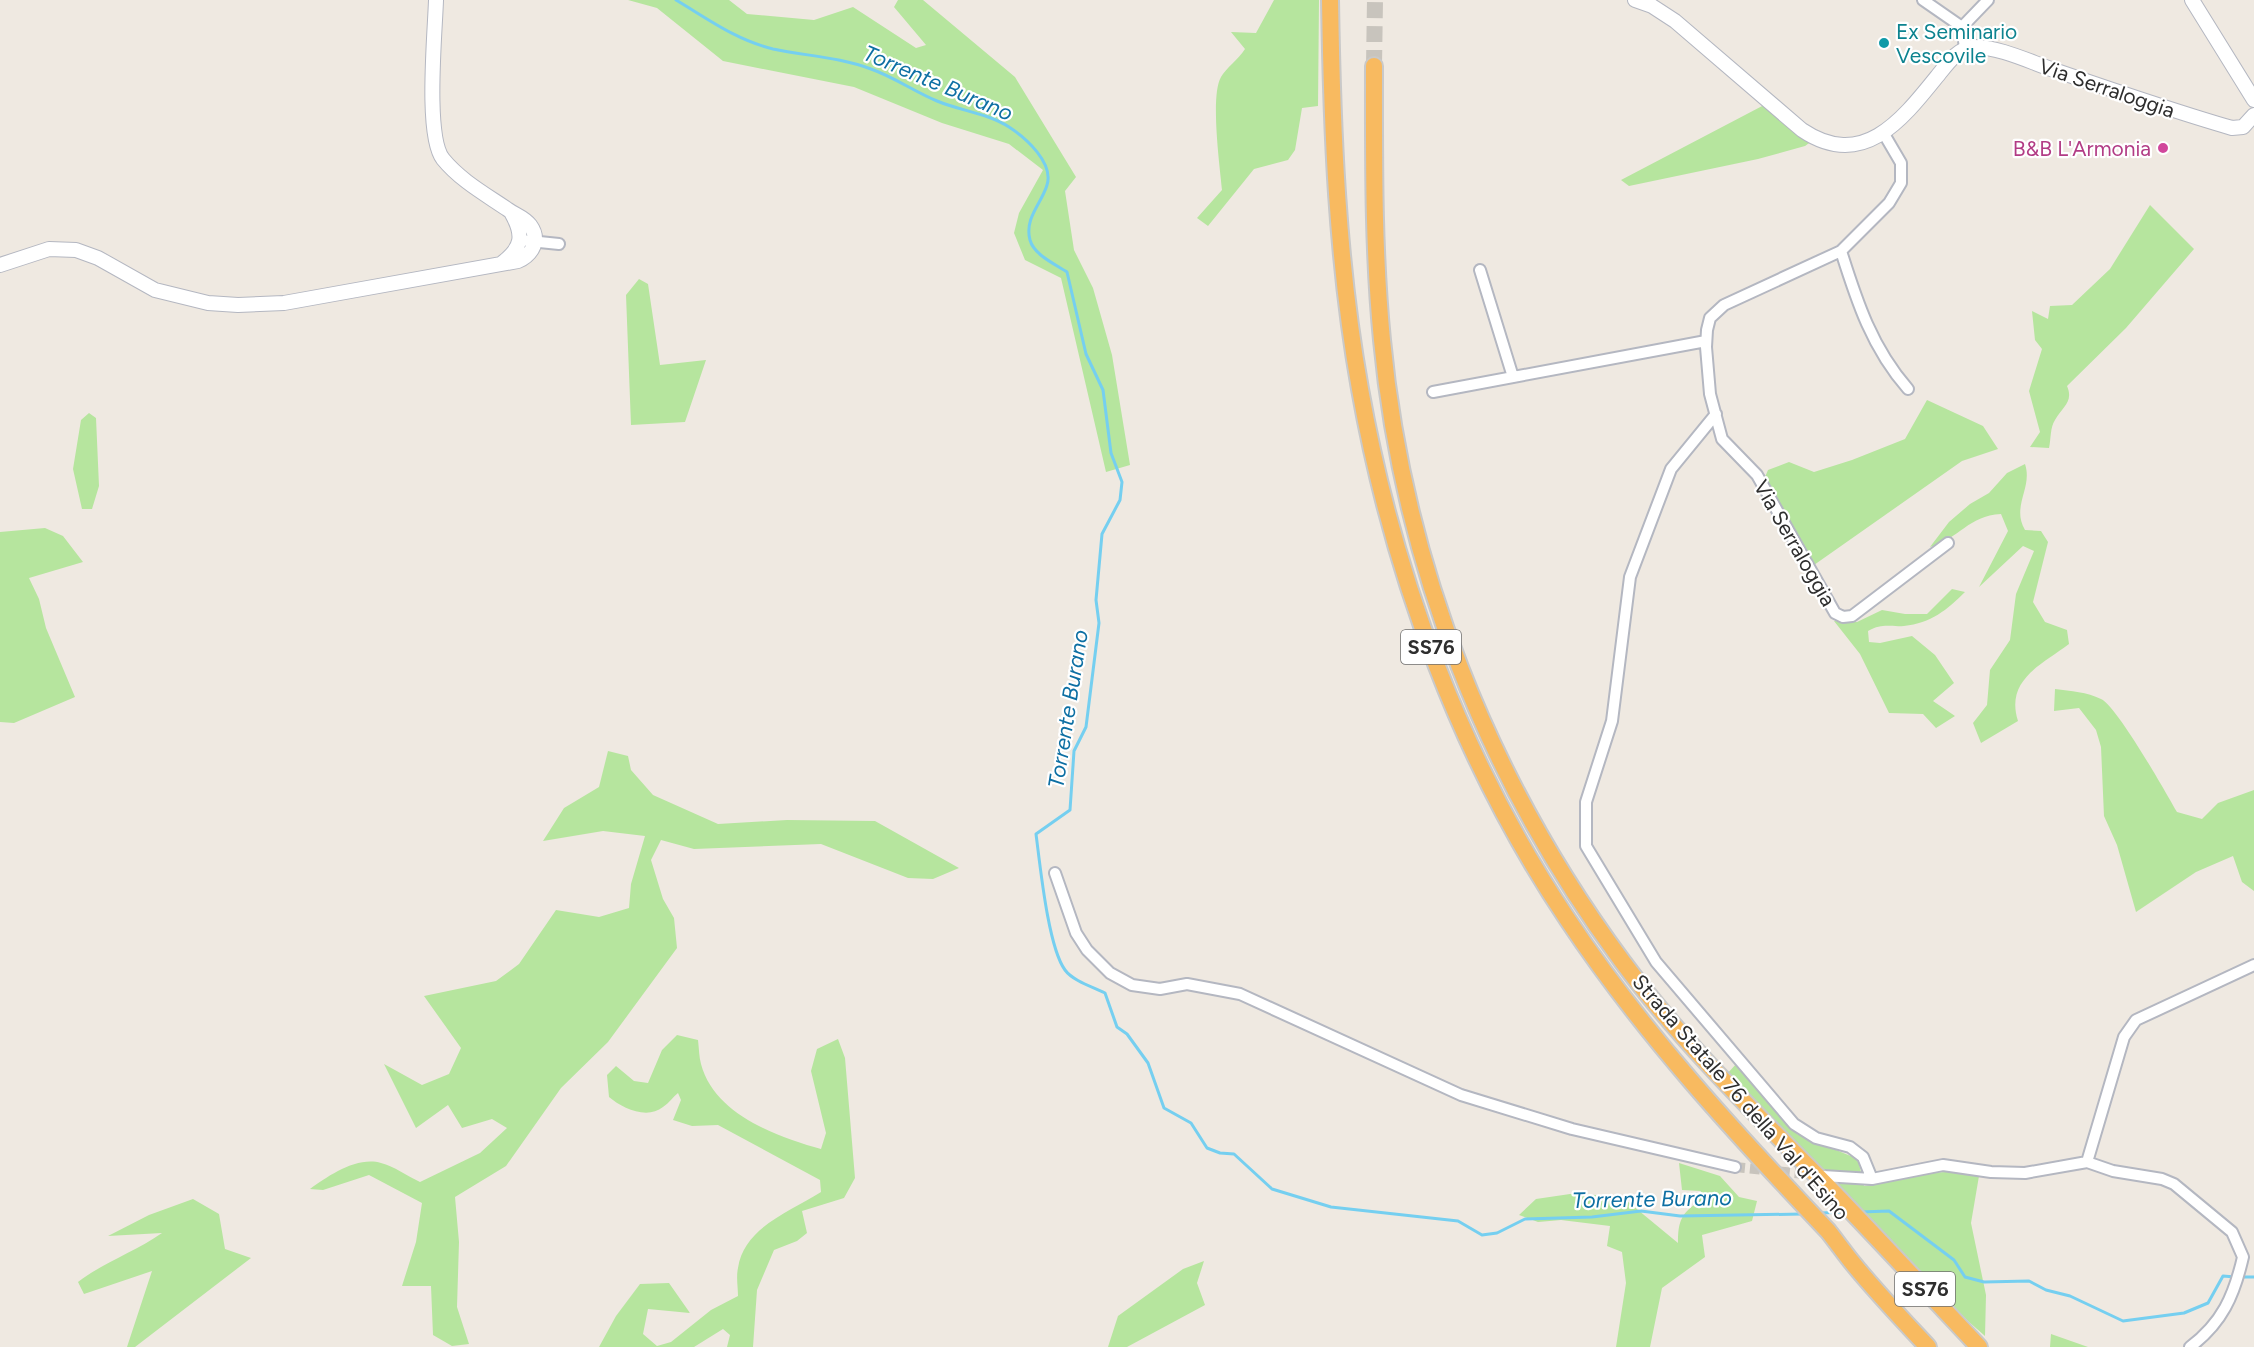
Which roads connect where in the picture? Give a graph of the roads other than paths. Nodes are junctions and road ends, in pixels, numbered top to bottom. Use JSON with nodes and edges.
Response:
{"nodes":[{"id":1,"x":436,"y":0,"type":"edge"},
{"id":2,"x":1330,"y":0,"type":"edge"},
{"id":3,"x":1635,"y":0,"type":"edge"},
{"id":4,"x":1923,"y":0,"type":"edge"},
{"id":5,"x":1988,"y":0,"type":"edge"},
{"id":6,"x":2192,"y":0,"type":"edge"},
{"id":7,"x":1962,"y":27,"type":"junction"},
{"id":8,"x":1965,"y":48,"type":"junction"},
{"id":9,"x":1374,"y":66,"type":"tunnel mouth"},
{"id":10,"x":2254,"y":100,"type":"edge"},
{"id":11,"x":2254,"y":115,"type":"edge"},
{"id":12,"x":1884,"y":134,"type":"junction"},
{"id":13,"x":511,"y":212,"type":"junction"},
{"id":14,"x":520,"y":240,"type":"junction"},
{"id":15,"x":535,"y":240,"type":"junction"},
{"id":16,"x":559,"y":244,"type":"dead end"},
{"id":17,"x":1841,"y":251,"type":"junction"},
{"id":18,"x":502,"y":263,"type":"junction"},
{"id":19,"x":0,"y":264,"type":"edge"},
{"id":20,"x":1480,"y":270,"type":"dead end"},
{"id":21,"x":1707,"y":341,"type":"junction"},
{"id":22,"x":1513,"y":377,"type":"junction"},
{"id":23,"x":1908,"y":388,"type":"dead end"},
{"id":24,"x":1434,"y":392,"type":"dead end"},
{"id":25,"x":1716,"y":414,"type":"junction"},
{"id":26,"x":1948,"y":543,"type":"dead end"},
{"id":27,"x":1055,"y":873,"type":"dead end"},
{"id":28,"x":2254,"y":965,"type":"edge"},
{"id":29,"x":2087,"y":1162,"type":"junction"},
{"id":30,"x":1735,"y":1167,"type":"tunnel mouth"},
{"id":31,"x":1872,"y":1179,"type":"junction"},
{"id":32,"x":1827,"y":1183,"type":"junction"},
{"id":33,"x":1928,"y":1347,"type":"edge"},
{"id":34,"x":1979,"y":1347,"type":"edge"},
{"id":35,"x":2190,"y":1347,"type":"edge"}],
"edges":[{"from":1,"to":13,"type":"main road"},
{"from":2,"to":33,"type":"highway","name":"Strada Statale 76 della Val d'Esino","number":"SS76"},
{"from":3,"to":12,"type":"main road"},
{"from":4,"to":7,"type":"street"},
{"from":5,"to":7,"type":"street"},
{"from":6,"to":10,"type":"main road"},
{"from":7,"to":8,"type":"street"},
{"from":8,"to":11,"type":"main road","name":"Via Serraloggia"},
{"from":8,"to":12,"type":"main road"},
{"from":9,"to":32,"type":"highway","name":"Strada Statale 76 della Val d'Esino","number":"SS76"},
{"from":12,"to":17,"type":"street","name":"Via Serraloggia"},
{"from":13,"to":14,"type":"main road"},
{"from":13,"to":15,"type":"main road"},
{"from":14,"to":15,"type":"street"},
{"from":14,"to":18,"type":"main road"},
{"from":15,"to":16,"type":"street"},
{"from":15,"to":18,"type":"main road"},
{"from":17,"to":21,"type":"street","name":"Via Serraloggia"},
{"from":17,"to":23,"type":"street"},
{"from":18,"to":19,"type":"main road"},
{"from":20,"to":22,"type":"street"},
{"from":21,"to":22,"type":"street"},
{"from":21,"to":25,"type":"street","name":"Via Serraloggia"},
{"from":22,"to":24,"type":"street"},
{"from":25,"to":26,"type":"street","name":"Via Serraloggia"},
{"from":25,"to":31,"type":"street"},
{"from":27,"to":30,"type":"street"},
{"from":28,"to":29,"type":"street"},
{"from":29,"to":31,"type":"street"},
{"from":29,"to":35,"type":"street"},
{"from":31,"to":32,"type":"street"},
{"from":32,"to":34,"type":"highway","name":"Strada Statale 76 della Val d'Esino","number":"SS76"}]}
